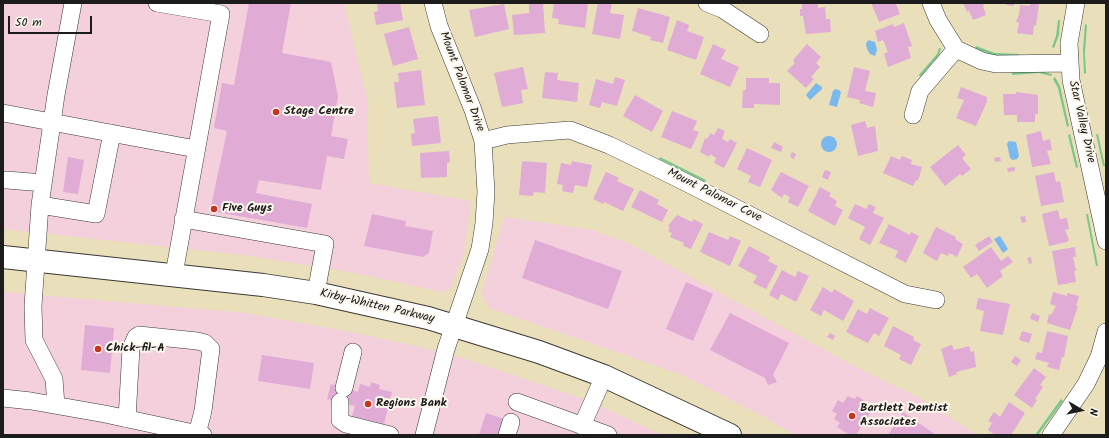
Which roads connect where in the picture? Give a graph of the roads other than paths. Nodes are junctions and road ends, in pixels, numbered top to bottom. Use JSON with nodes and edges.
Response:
{"nodes":[{"id":1,"x":73,"y":3,"type":"edge"},
{"id":2,"x":157,"y":3,"type":"edge"},
{"id":3,"x":433,"y":3,"type":"edge"},
{"id":4,"x":707,"y":3,"type":"edge"},
{"id":5,"x":931,"y":3,"type":"edge"},
{"id":6,"x":1076,"y":3,"type":"edge"},
{"id":7,"x":760,"y":34,"type":"dead end"},
{"id":8,"x":956,"y":49,"type":"junction"},
{"id":9,"x":1069,"y":62,"type":"junction"},
{"id":10,"x":3,"y":113,"type":"edge"},
{"id":11,"x":913,"y":115,"type":"dead end"},
{"id":12,"x":52,"y":122,"type":"junction"},
{"id":13,"x":112,"y":133,"type":"junction"},
{"id":14,"x":483,"y":141,"type":"junction"},
{"id":15,"x":196,"y":149,"type":"junction"},
{"id":16,"x":6,"y":180,"type":"dead end"},
{"id":17,"x":44,"y":183,"type":"junction"},
{"id":18,"x":40,"y":205,"type":"junction"},
{"id":19,"x":183,"y":219,"type":"junction"},
{"id":20,"x":1106,"y":241,"type":"edge"},
{"id":21,"x":3,"y":257,"type":"edge"},
{"id":22,"x":36,"y":260,"type":"junction"},
{"id":23,"x":174,"y":274,"type":"junction"},
{"id":24,"x":316,"y":293,"type":"junction"},
{"id":25,"x":936,"y":300,"type":"dead end"},
{"id":26,"x":456,"y":326,"type":"junction"},
{"id":27,"x":1106,"y":332,"type":"edge"},
{"id":28,"x":353,"y":352,"type":"dead end"},
{"id":29,"x":1102,"y":359,"type":"edge"},
{"id":30,"x":604,"y":376,"type":"junction"},
{"id":31,"x":3,"y":398,"type":"edge"},
{"id":32,"x":517,"y":402,"type":"dead end"},
{"id":33,"x":56,"y":405,"type":"junction"},
{"id":34,"x":127,"y":419,"type":"junction"},
{"id":35,"x":582,"y":426,"type":"junction"},
{"id":36,"x":200,"y":434,"type":"edge"},
{"id":37,"x":392,"y":434,"type":"edge"},
{"id":38,"x":424,"y":435,"type":"edge"},
{"id":39,"x":608,"y":435,"type":"edge"},
{"id":40,"x":730,"y":435,"type":"edge"},
{"id":41,"x":1051,"y":435,"type":"edge"}],
"edges":[{"from":1,"to":12,"type":"street"},
{"from":2,"to":15,"type":"street"},
{"from":3,"to":14,"type":"street","name":"Mount Palomar Drive"},
{"from":4,"to":7,"type":"street"},
{"from":5,"to":8,"type":"street"},
{"from":6,"to":9,"type":"street","name":"Star Valley Drive"},
{"from":8,"to":9,"type":"street"},
{"from":8,"to":11,"type":"street"},
{"from":9,"to":20,"type":"street","name":"Star Valley Drive"},
{"from":10,"to":12,"type":"street"},
{"from":12,"to":13,"type":"street"},
{"from":12,"to":17,"type":"street"},
{"from":13,"to":15,"type":"street"},
{"from":13,"to":18,"type":"street"},
{"from":14,"to":25,"type":"street","name":"Mount Palomar Cove"},
{"from":14,"to":26,"type":"street","name":"Mount Palomar Drive"},
{"from":15,"to":19,"type":"street"},
{"from":16,"to":17,"type":"street"},
{"from":17,"to":18,"type":"street"},
{"from":18,"to":22,"type":"street"},
{"from":19,"to":23,"type":"street"},
{"from":19,"to":24,"type":"street"},
{"from":21,"to":22,"type":"main road","name":"Kirby-Whitten Parkway"},
{"from":22,"to":23,"type":"main road","name":"Kirby-Whitten Parkway"},
{"from":22,"to":33,"type":"street"},
{"from":23,"to":24,"type":"main road","name":"Kirby-Whitten Parkway"},
{"from":24,"to":26,"type":"main road","name":"Kirby-Whitten Parkway"},
{"from":26,"to":30,"type":"main road","name":"Kirby-Whitten Parkway"},
{"from":26,"to":38,"type":"street","name":"Mount Palomar Drive"},
{"from":27,"to":29,"type":"street"},
{"from":28,"to":37,"type":"street"},
{"from":29,"to":41,"type":"street"},
{"from":30,"to":35,"type":"street"},
{"from":30,"to":40,"type":"main road","name":"Kirby-Whitten Parkway"},
{"from":31,"to":33,"type":"street"},
{"from":32,"to":35,"type":"street"},
{"from":33,"to":34,"type":"street"},
{"from":34,"to":36,"type":"street"},
{"from":34,"to":36,"type":"street"},
{"from":35,"to":39,"type":"street"}]}
